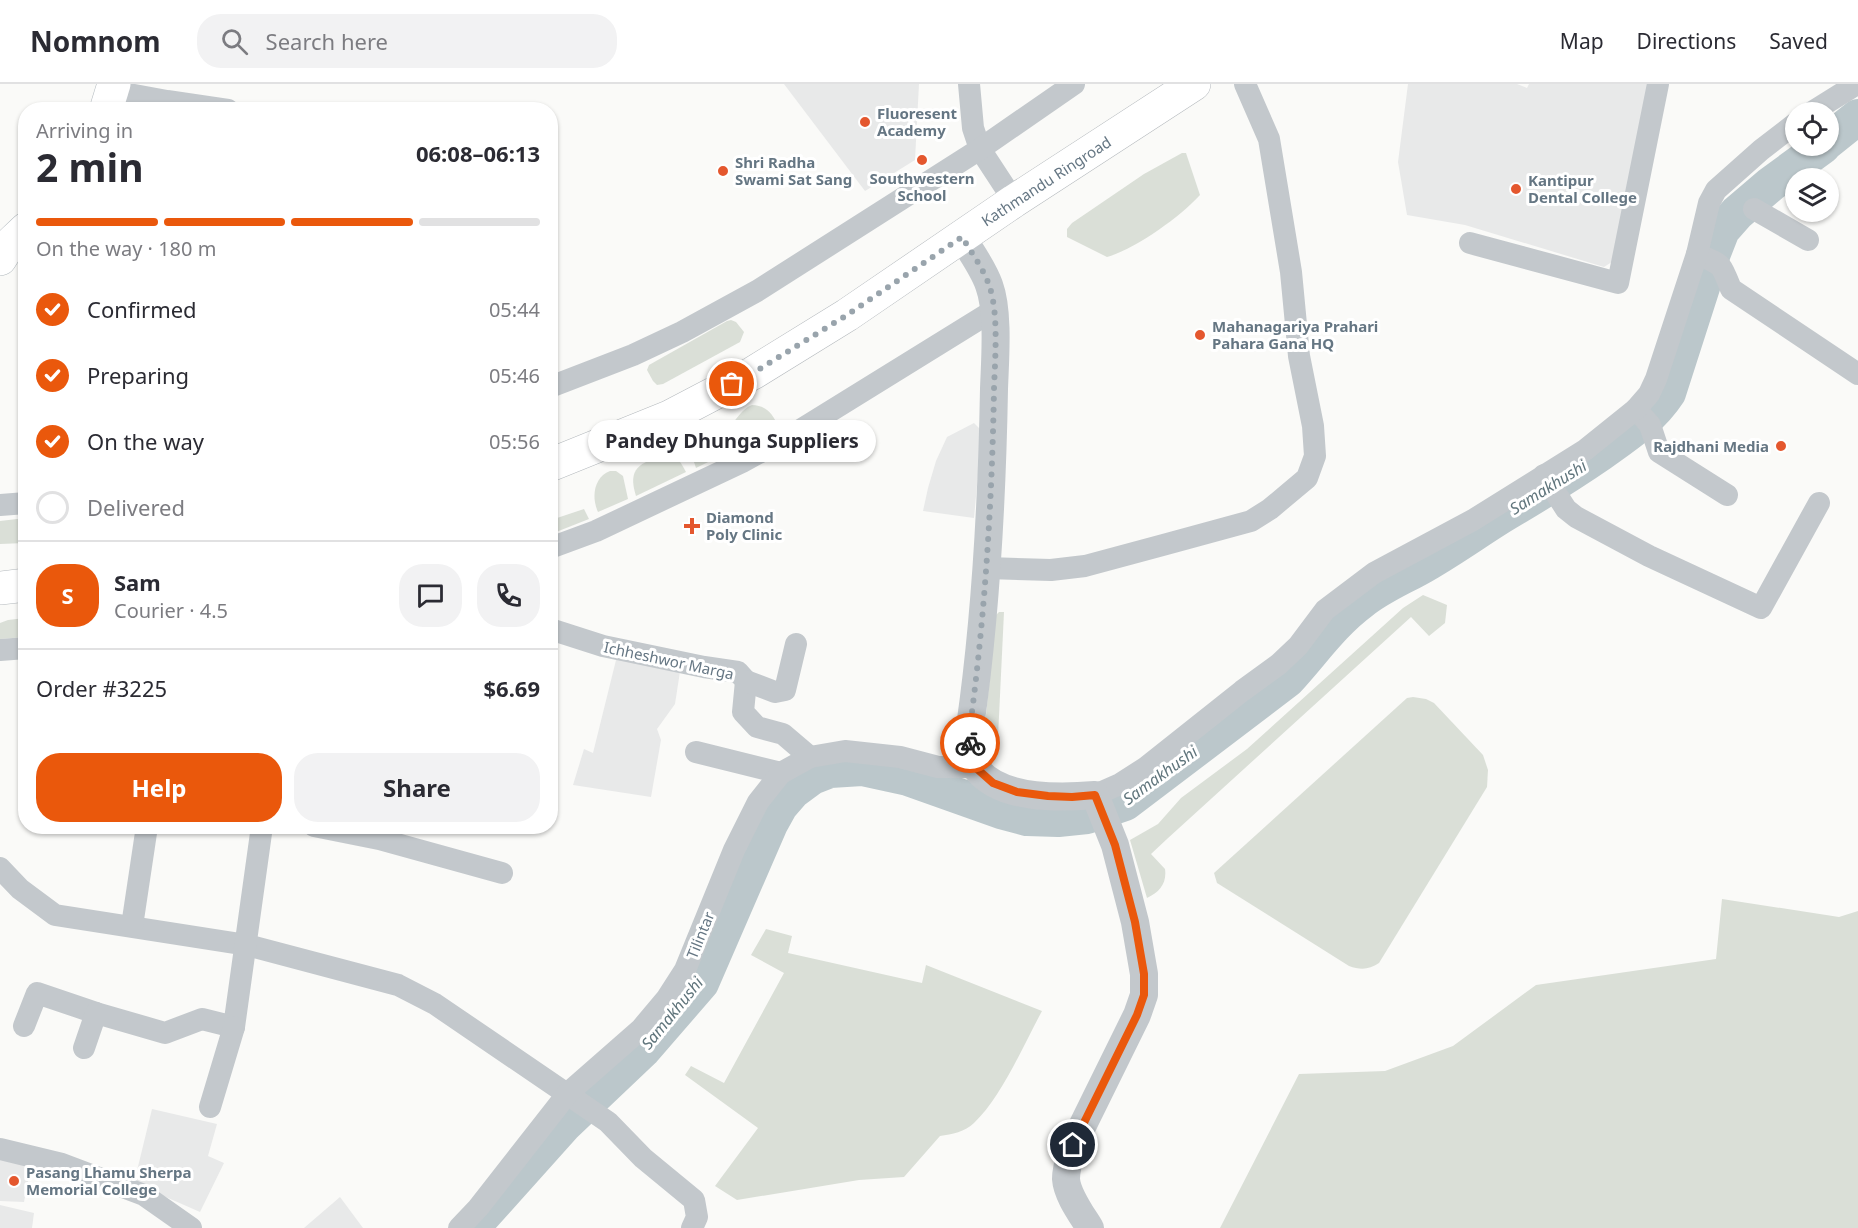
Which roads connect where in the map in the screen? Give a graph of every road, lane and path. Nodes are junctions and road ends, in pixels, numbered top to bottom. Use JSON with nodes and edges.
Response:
{"nodes":[{"id":1,"x":969,"y":84,"type":"edge"},
{"id":2,"x":1074,"y":84,"type":"edge"},
{"id":3,"x":1194,"y":84,"type":"edge"},
{"id":4,"x":1245,"y":84,"type":"edge"},
{"id":5,"x":1658,"y":84,"type":"edge"},
{"id":6,"x":1857,"y":84,"type":"edge"},
{"id":7,"x":111,"y":95,"type":"edge"},
{"id":8,"x":174,"y":102,"type":"edge"},
{"id":9,"x":1828,"y":102,"type":"edge"},
{"id":10,"x":1785,"y":131,"type":"edge"},
{"id":11,"x":981,"y":148,"type":"junction"},
{"id":12,"x":1014,"y":201,"type":"junction"},
{"id":13,"x":1754,"y":209,"type":"dead end"},
{"id":14,"x":18,"y":237,"type":"edge"},
{"id":15,"x":962,"y":237,"type":"junction"},
{"id":16,"x":1808,"y":240,"type":"dead end"},
{"id":17,"x":1470,"y":243,"type":"dead end"},
{"id":18,"x":1706,"y":258,"type":"junction"},
{"id":19,"x":0,"y":259,"type":"edge"},
{"id":20,"x":994,"y":310,"type":"junction"},
{"id":21,"x":1858,"y":374,"type":"edge"},
{"id":22,"x":558,"y":384,"type":"edge"},
{"id":23,"x":1642,"y":416,"type":"junction"},
{"id":24,"x":558,"y":462,"type":"edge"},
{"id":25,"x":1548,"y":482,"type":"junction"},
{"id":26,"x":1727,"y":495,"type":"dead end"},
{"id":27,"x":18,"y":503,"type":"edge"},
{"id":28,"x":1819,"y":503,"type":"dead end"},
{"id":29,"x":0,"y":505,"type":"edge"},
{"id":30,"x":558,"y":545,"type":"edge"},
{"id":31,"x":987,"y":568,"type":"junction"},
{"id":32,"x":18,"y":586,"type":"edge"},
{"id":33,"x":0,"y":588,"type":"edge"},
{"id":34,"x":558,"y":632,"type":"edge"},
{"id":35,"x":796,"y":644,"type":"dead end"},
{"id":36,"x":18,"y":649,"type":"edge"},
{"id":37,"x":0,"y":650,"type":"edge"},
{"id":38,"x":746,"y":681,"type":"junction"},
{"id":39,"x":696,"y":752,"type":"dead end"},
{"id":40,"x":810,"y":757,"type":"junction"},
{"id":41,"x":975,"y":767,"type":"junction"},
{"id":42,"x":781,"y":773,"type":"junction"},
{"id":43,"x":1097,"y":800,"type":"junction"},
{"id":44,"x":146,"y":834,"type":"edge"},
{"id":45,"x":261,"y":834,"type":"edge"},
{"id":46,"x":354,"y":834,"type":"edge"},
{"id":47,"x":0,"y":868,"type":"edge"},
{"id":48,"x":502,"y":873,"type":"dead end"},
{"id":49,"x":132,"y":926,"type":"junction"},
{"id":50,"x":246,"y":945,"type":"junction"},
{"id":51,"x":96,"y":1013,"type":"junction"},
{"id":52,"x":24,"y":1026,"type":"dead end"},
{"id":53,"x":234,"y":1027,"type":"junction"},
{"id":54,"x":84,"y":1048,"type":"dead end"},
{"id":55,"x":568,"y":1093,"type":"junction"},
{"id":56,"x":210,"y":1107,"type":"dead end"},
{"id":57,"x":0,"y":1149,"type":"edge"},
{"id":58,"x":192,"y":1228,"type":"edge"},
{"id":59,"x":459,"y":1228,"type":"edge"},
{"id":60,"x":692,"y":1228,"type":"edge"},
{"id":61,"x":1090,"y":1228,"type":"edge"}],
"edges":[{"from":1,"to":11,"type":"street"},
{"from":2,"to":11,"type":"street"},
{"from":3,"to":12,"type":"main road","name":"Kathmandu Ringroad"},
{"from":4,"to":31,"type":"street"},
{"from":5,"to":17,"type":"street"},
{"from":6,"to":9,"type":"street"},
{"from":7,"to":8,"type":"street"},
{"from":10,"to":18,"type":"street"},
{"from":11,"to":12,"type":"street"},
{"from":11,"to":22,"type":"street"},
{"from":12,"to":15,"type":"main road","name":"Kathmandu Ringroad"},
{"from":13,"to":16,"type":"street"},
{"from":14,"to":19,"type":"main road"},
{"from":15,"to":20,"type":"street"},
{"from":15,"to":24,"type":"main road","name":"Kathmandu Ringroad"},
{"from":18,"to":21,"type":"street"},
{"from":18,"to":23,"type":"street"},
{"from":20,"to":30,"type":"street"},
{"from":20,"to":31,"type":"street"},
{"from":23,"to":25,"type":"street"},
{"from":23,"to":26,"type":"street"},
{"from":25,"to":28,"type":"street"},
{"from":25,"to":43,"type":"street"},
{"from":27,"to":29,"type":"street"},
{"from":31,"to":41,"type":"street"},
{"from":32,"to":33,"type":"main road"},
{"from":34,"to":38,"type":"street","name":"Ichheshwor Marga"},
{"from":35,"to":38,"type":"street"},
{"from":36,"to":37,"type":"street"},
{"from":38,"to":40,"type":"street","name":"Ichheshwor Marga"},
{"from":39,"to":42,"type":"street"},
{"from":40,"to":41,"type":"street","name":"Tilintar"},
{"from":40,"to":42,"type":"street","name":"Tilintar"},
{"from":41,"to":43,"type":"street"},
{"from":42,"to":55,"type":"street","name":"Tilintar"},
{"from":43,"to":61,"type":"street"},
{"from":44,"to":49,"type":"street"},
{"from":45,"to":50,"type":"street"},
{"from":46,"to":48,"type":"street"},
{"from":47,"to":49,"type":"street"},
{"from":49,"to":50,"type":"street"},
{"from":50,"to":53,"type":"street"},
{"from":50,"to":55,"type":"street"},
{"from":51,"to":52,"type":"street"},
{"from":51,"to":53,"type":"street"},
{"from":51,"to":54,"type":"street"},
{"from":53,"to":56,"type":"street"},
{"from":55,"to":59,"type":"street","name":"Tilintar"},
{"from":55,"to":60,"type":"street"},
{"from":57,"to":58,"type":"street"}]}
